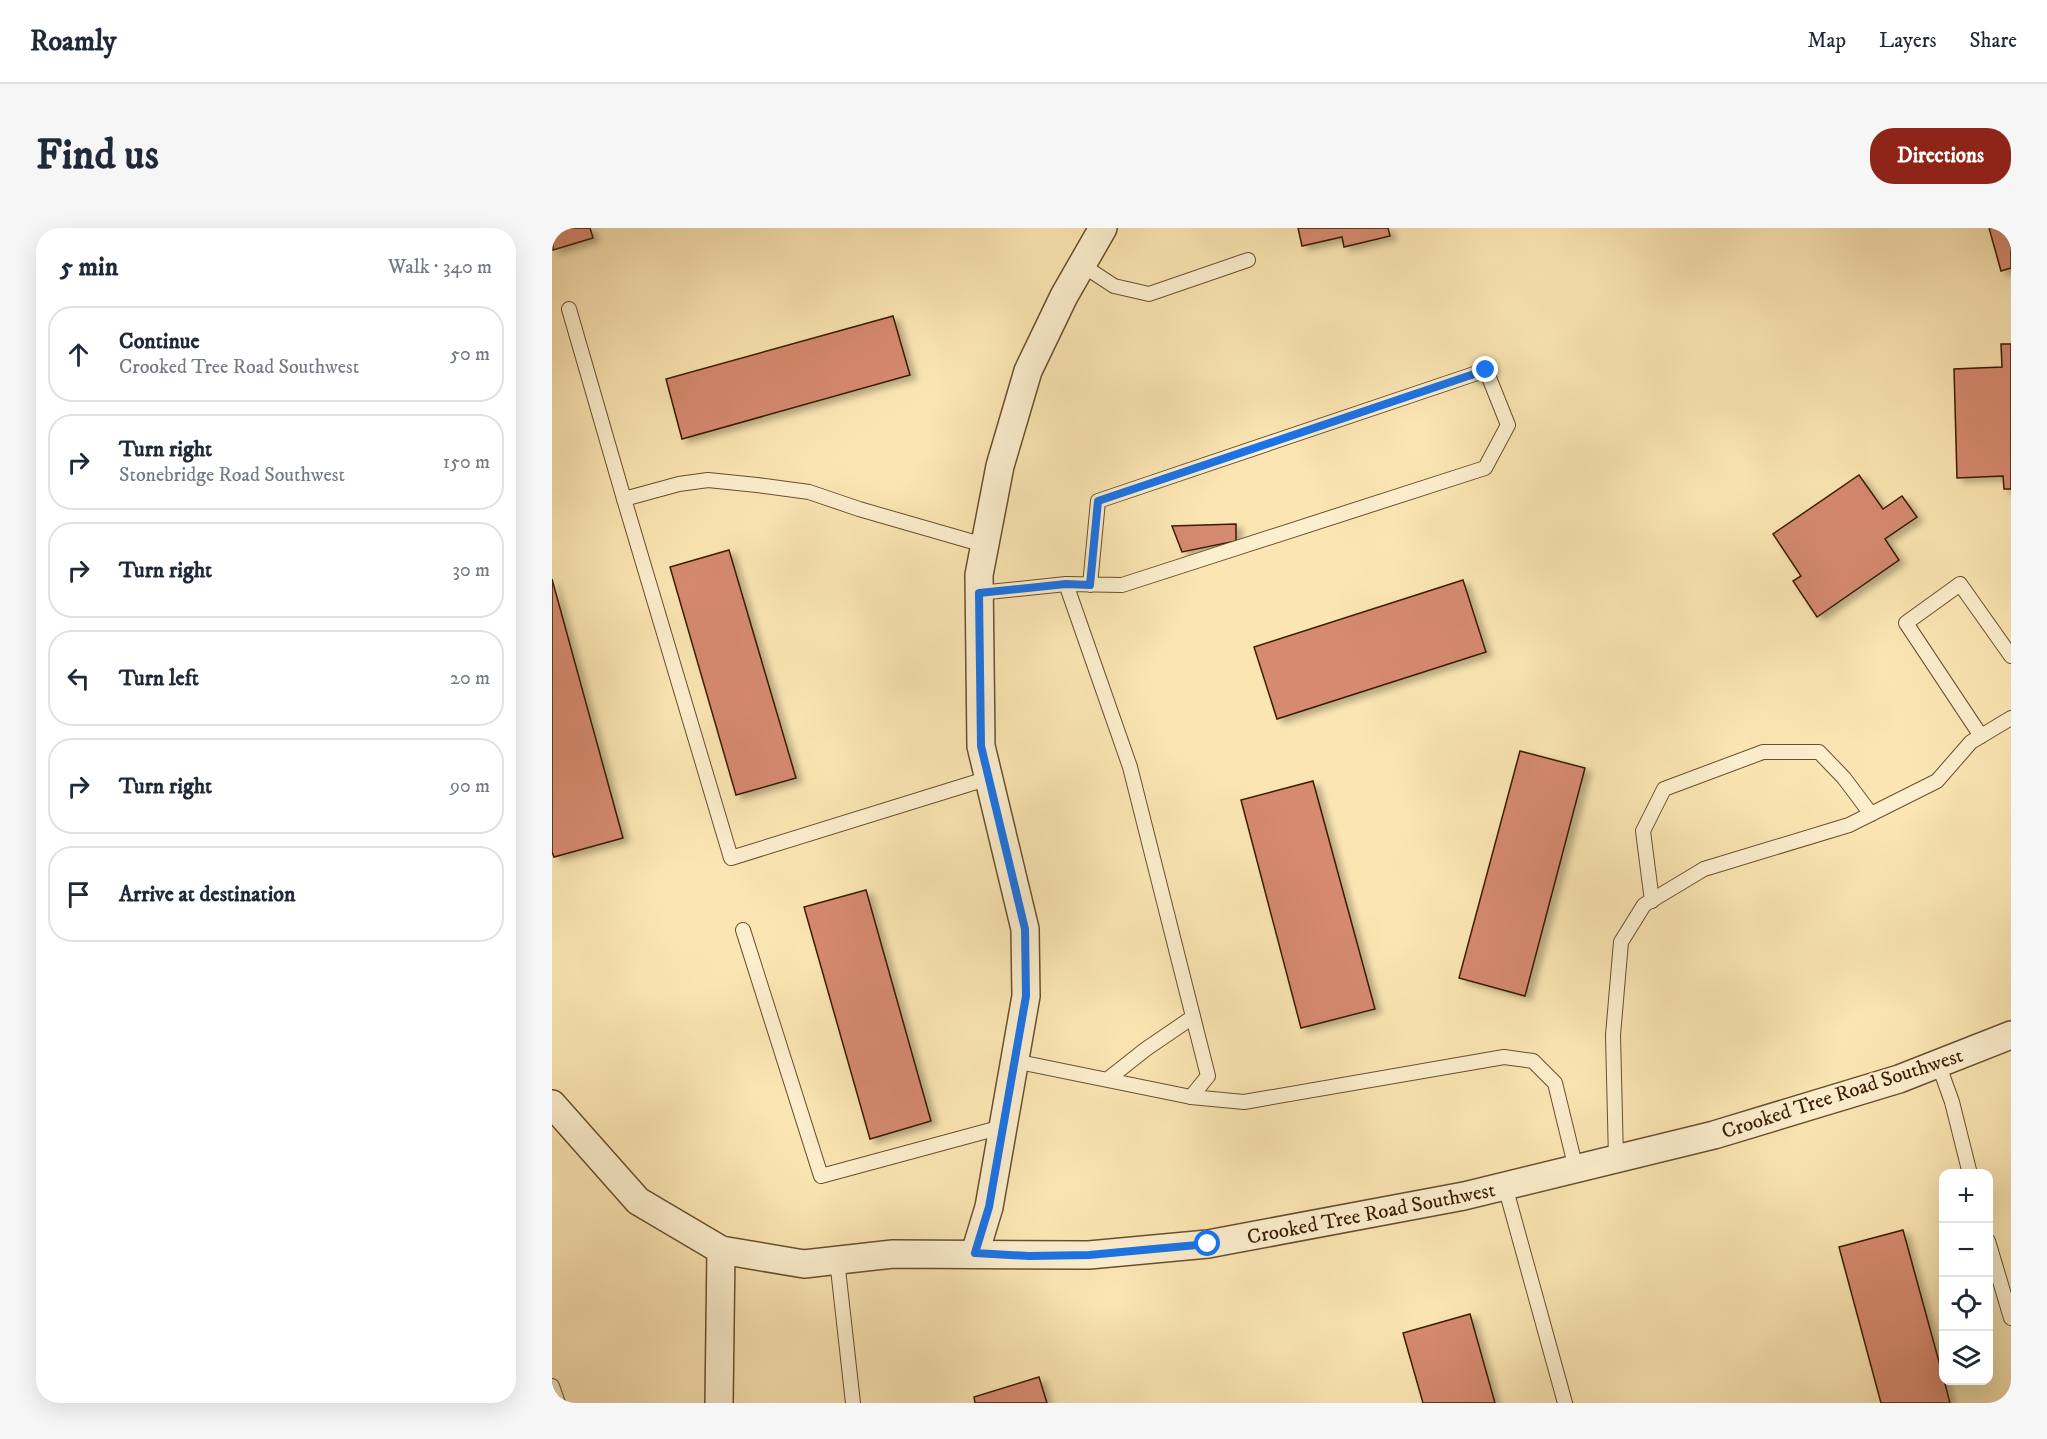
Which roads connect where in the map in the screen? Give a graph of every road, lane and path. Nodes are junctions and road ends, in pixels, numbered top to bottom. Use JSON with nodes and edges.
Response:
{"nodes":[{"id":1,"x":1103,"y":228,"type":"edge"},
{"id":2,"x":1248,"y":260,"type":"dead end"},
{"id":3,"x":1082,"y":265,"type":"junction"},
{"id":4,"x":569,"y":309,"type":"dead end"},
{"id":5,"x":624,"y":499,"type":"junction"},
{"id":6,"x":984,"y":545,"type":"junction"},
{"id":7,"x":1066,"y":584,"type":"junction"},
{"id":8,"x":1090,"y":585,"type":"junction"},
{"id":9,"x":979,"y":593,"type":"junction"},
{"id":10,"x":2011,"y":656,"type":"edge"},
{"id":11,"x":2011,"y":718,"type":"edge"},
{"id":12,"x":1981,"y":736,"type":"junction"},
{"id":13,"x":989,"y":778,"type":"junction"},
{"id":14,"x":1871,"y":814,"type":"junction"},
{"id":15,"x":1652,"y":900,"type":"junction"},
{"id":16,"x":743,"y":930,"type":"dead end"},
{"id":17,"x":1193,"y":1017,"type":"junction"},
{"id":18,"x":2011,"y":1035,"type":"edge"},
{"id":19,"x":1014,"y":1061,"type":"junction"},
{"id":20,"x":1938,"y":1063,"type":"junction"},
{"id":21,"x":1107,"y":1079,"type":"junction"},
{"id":22,"x":1191,"y":1097,"type":"junction"},
{"id":23,"x":552,"y":1104,"type":"edge"},
{"id":24,"x":1002,"y":1126,"type":"junction"},
{"id":25,"x":1616,"y":1159,"type":"junction"},
{"id":26,"x":1576,"y":1169,"type":"junction"},
{"id":27,"x":1969,"y":1169,"type":"edge"},
{"id":28,"x":1505,"y":1186,"type":"junction"},
{"id":29,"x":721,"y":1250,"type":"junction"},
{"id":30,"x":975,"y":1253,"type":"junction"},
{"id":31,"x":1993,"y":1255,"type":"edge"},
{"id":32,"x":837,"y":1260,"type":"junction"},
{"id":33,"x":2011,"y":1318,"type":"edge"},
{"id":34,"x":552,"y":1386,"type":"edge"},
{"id":35,"x":558,"y":1403,"type":"edge"},
{"id":36,"x":719,"y":1403,"type":"edge"},
{"id":37,"x":853,"y":1403,"type":"edge"},
{"id":38,"x":1565,"y":1403,"type":"edge"}],
"edges":[{"from":1,"to":3,"type":"street"},
{"from":2,"to":3,"type":"lane"},
{"from":3,"to":6,"type":"street"},
{"from":4,"to":5,"type":"lane"},
{"from":5,"to":6,"type":"lane"},
{"from":5,"to":13,"type":"lane"},
{"from":6,"to":9,"type":"street"},
{"from":7,"to":8,"type":"lane"},
{"from":7,"to":9,"type":"lane"},
{"from":7,"to":17,"type":"lane"},
{"from":8,"to":8,"type":"lane"},
{"from":9,"to":13,"type":"street"},
{"from":10,"to":12,"type":"lane"},
{"from":11,"to":12,"type":"lane"},
{"from":12,"to":14,"type":"lane"},
{"from":13,"to":19,"type":"street"},
{"from":14,"to":15,"type":"lane"},
{"from":14,"to":15,"type":"lane"},
{"from":15,"to":25,"type":"lane"},
{"from":16,"to":24,"type":"lane"},
{"from":17,"to":21,"type":"lane"},
{"from":17,"to":22,"type":"lane"},
{"from":18,"to":20,"type":"street","name":"Crooked Tree Road Southwest"},
{"from":19,"to":21,"type":"lane"},
{"from":19,"to":24,"type":"street"},
{"from":20,"to":25,"type":"street","name":"Crooked Tree Road Southwest"},
{"from":20,"to":27,"type":"lane"},
{"from":21,"to":22,"type":"lane"},
{"from":22,"to":26,"type":"lane"},
{"from":23,"to":29,"type":"street","name":"Crooked Tree Road Southwest"},
{"from":24,"to":30,"type":"street"},
{"from":25,"to":26,"type":"street","name":"Crooked Tree Road Southwest"},
{"from":26,"to":28,"type":"street","name":"Crooked Tree Road Southwest"},
{"from":28,"to":30,"type":"street","name":"Crooked Tree Road Southwest"},
{"from":28,"to":38,"type":"lane"},
{"from":29,"to":32,"type":"street","name":"Crooked Tree Road Southwest"},
{"from":29,"to":36,"type":"street"},
{"from":30,"to":32,"type":"street","name":"Crooked Tree Road Southwest"},
{"from":31,"to":33,"type":"lane"},
{"from":32,"to":37,"type":"lane"},
{"from":34,"to":35,"type":"lane"}]}
